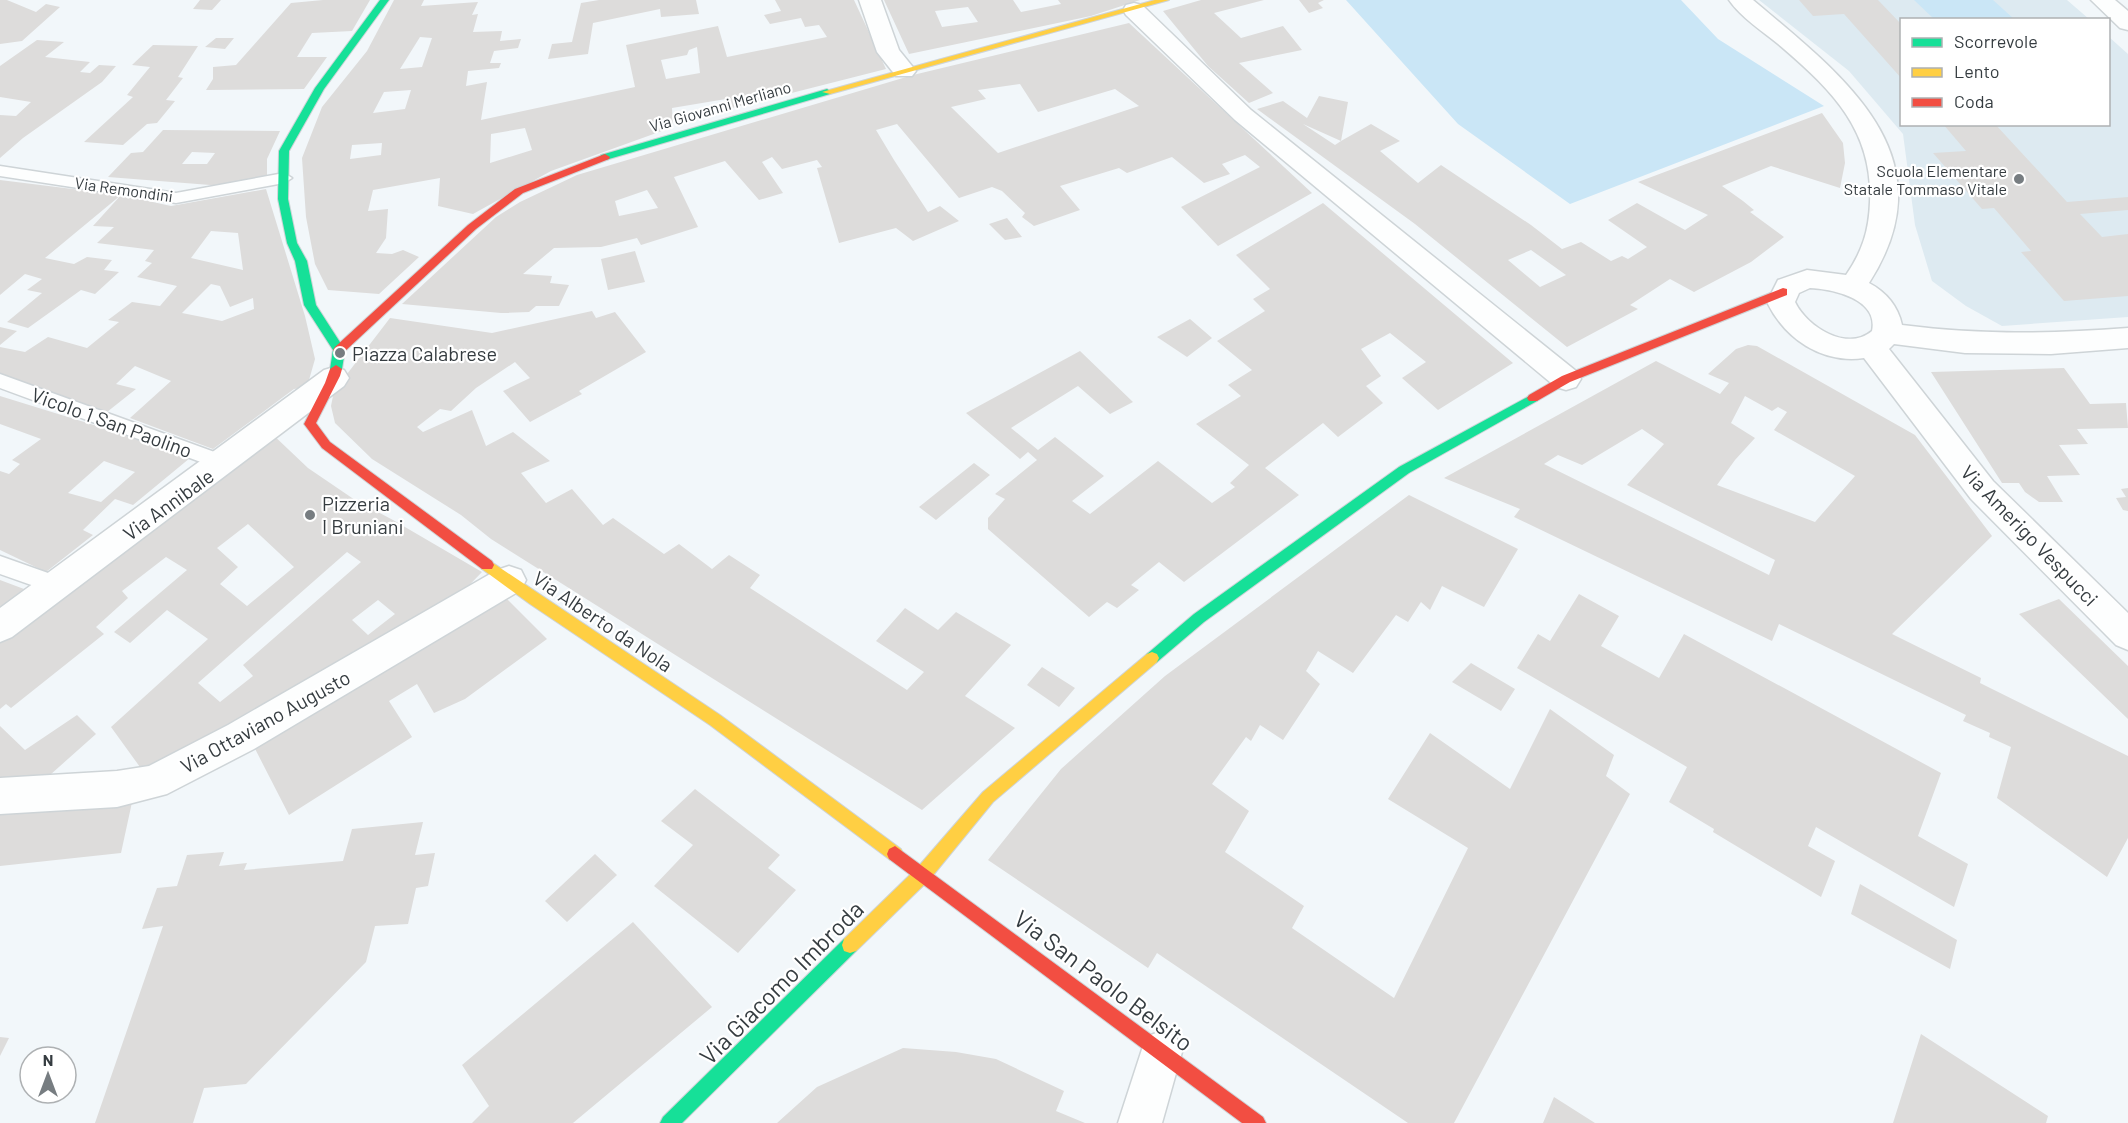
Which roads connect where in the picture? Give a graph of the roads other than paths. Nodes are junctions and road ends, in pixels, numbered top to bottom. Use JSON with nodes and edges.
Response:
{"nodes":[{"id":1,"x":385,"y":0,"type":"edge"},
{"id":2,"x":870,"y":0,"type":"edge"},
{"id":3,"x":1165,"y":0,"type":"edge"},
{"id":4,"x":1740,"y":0,"type":"edge"},
{"id":5,"x":2102,"y":0,"type":"edge"},
{"id":6,"x":1134,"y":10,"type":"junction"},
{"id":7,"x":2128,"y":23,"type":"edge"},
{"id":8,"x":904,"y":71,"type":"junction"},
{"id":9,"x":0,"y":171,"type":"edge"},
{"id":10,"x":284,"y":178,"type":"junction"},
{"id":11,"x":1853,"y":287,"type":"junction"},
{"id":12,"x":1783,"y":292,"type":"junction"},
{"id":13,"x":2128,"y":338,"type":"edge"},
{"id":14,"x":1879,"y":339,"type":"junction"},
{"id":15,"x":337,"y":364,"type":"junction"},
{"id":16,"x":1566,"y":379,"type":"junction"},
{"id":17,"x":0,"y":381,"type":"edge"},
{"id":18,"x":224,"y":463,"type":"junction"},
{"id":19,"x":0,"y":565,"type":"edge"},
{"id":20,"x":509,"y":580,"type":"junction"},
{"id":21,"x":57,"y":585,"type":"junction"},
{"id":22,"x":0,"y":627,"type":"edge"},
{"id":23,"x":2128,"y":635,"type":"edge"},
{"id":24,"x":0,"y":796,"type":"edge"},
{"id":25,"x":924,"y":873,"type":"junction"},
{"id":26,"x":1161,"y":1052,"type":"junction"},
{"id":27,"x":669,"y":1123,"type":"edge"},
{"id":28,"x":1140,"y":1123,"type":"edge"},
{"id":29,"x":1257,"y":1123,"type":"edge"}],
"edges":[{"from":1,"to":10,"type":"street"},
{"from":2,"to":8,"type":"street"},
{"from":3,"to":6,"type":"street","name":"Via Giovanni Merliano"},
{"from":4,"to":11,"type":"street"},
{"from":5,"to":7,"type":"street"},
{"from":6,"to":8,"type":"street","name":"Via Giovanni Merliano"},
{"from":6,"to":16,"type":"street"},
{"from":8,"to":15,"type":"street","name":"Via Giovanni Merliano"},
{"from":9,"to":10,"type":"lane","name":"Via Remondini"},
{"from":10,"to":15,"type":"street"},
{"from":11,"to":12,"type":"street"},
{"from":11,"to":14,"type":"street"},
{"from":12,"to":14,"type":"street"},
{"from":12,"to":16,"type":"street","name":"Via Giacomo Imbroda"},
{"from":13,"to":14,"type":"street"},
{"from":14,"to":23,"type":"street","name":"Via Amerigo Vespucci"},
{"from":15,"to":18,"type":"street","name":"Via Annibale"},
{"from":15,"to":20,"type":"street","name":"Via Alberto da Nola"},
{"from":16,"to":25,"type":"street","name":"Via Giacomo Imbroda"},
{"from":17,"to":18,"type":"lane","name":"Vicolo 1 San Paolino"},
{"from":18,"to":21,"type":"street","name":"Via Annibale"},
{"from":19,"to":21,"type":"lane"},
{"from":20,"to":24,"type":"street","name":"Via Ottaviano Augusto"},
{"from":20,"to":25,"type":"street","name":"Via Alberto da Nola"},
{"from":21,"to":22,"type":"street","name":"Via Annibale"},
{"from":25,"to":26,"type":"street","name":"Via San Paolo Belsito"},
{"from":25,"to":27,"type":"street","name":"Via Giacomo Imbroda"},
{"from":26,"to":28,"type":"street"},
{"from":26,"to":29,"type":"street","name":"Via San Paolo Belsito"}]}
